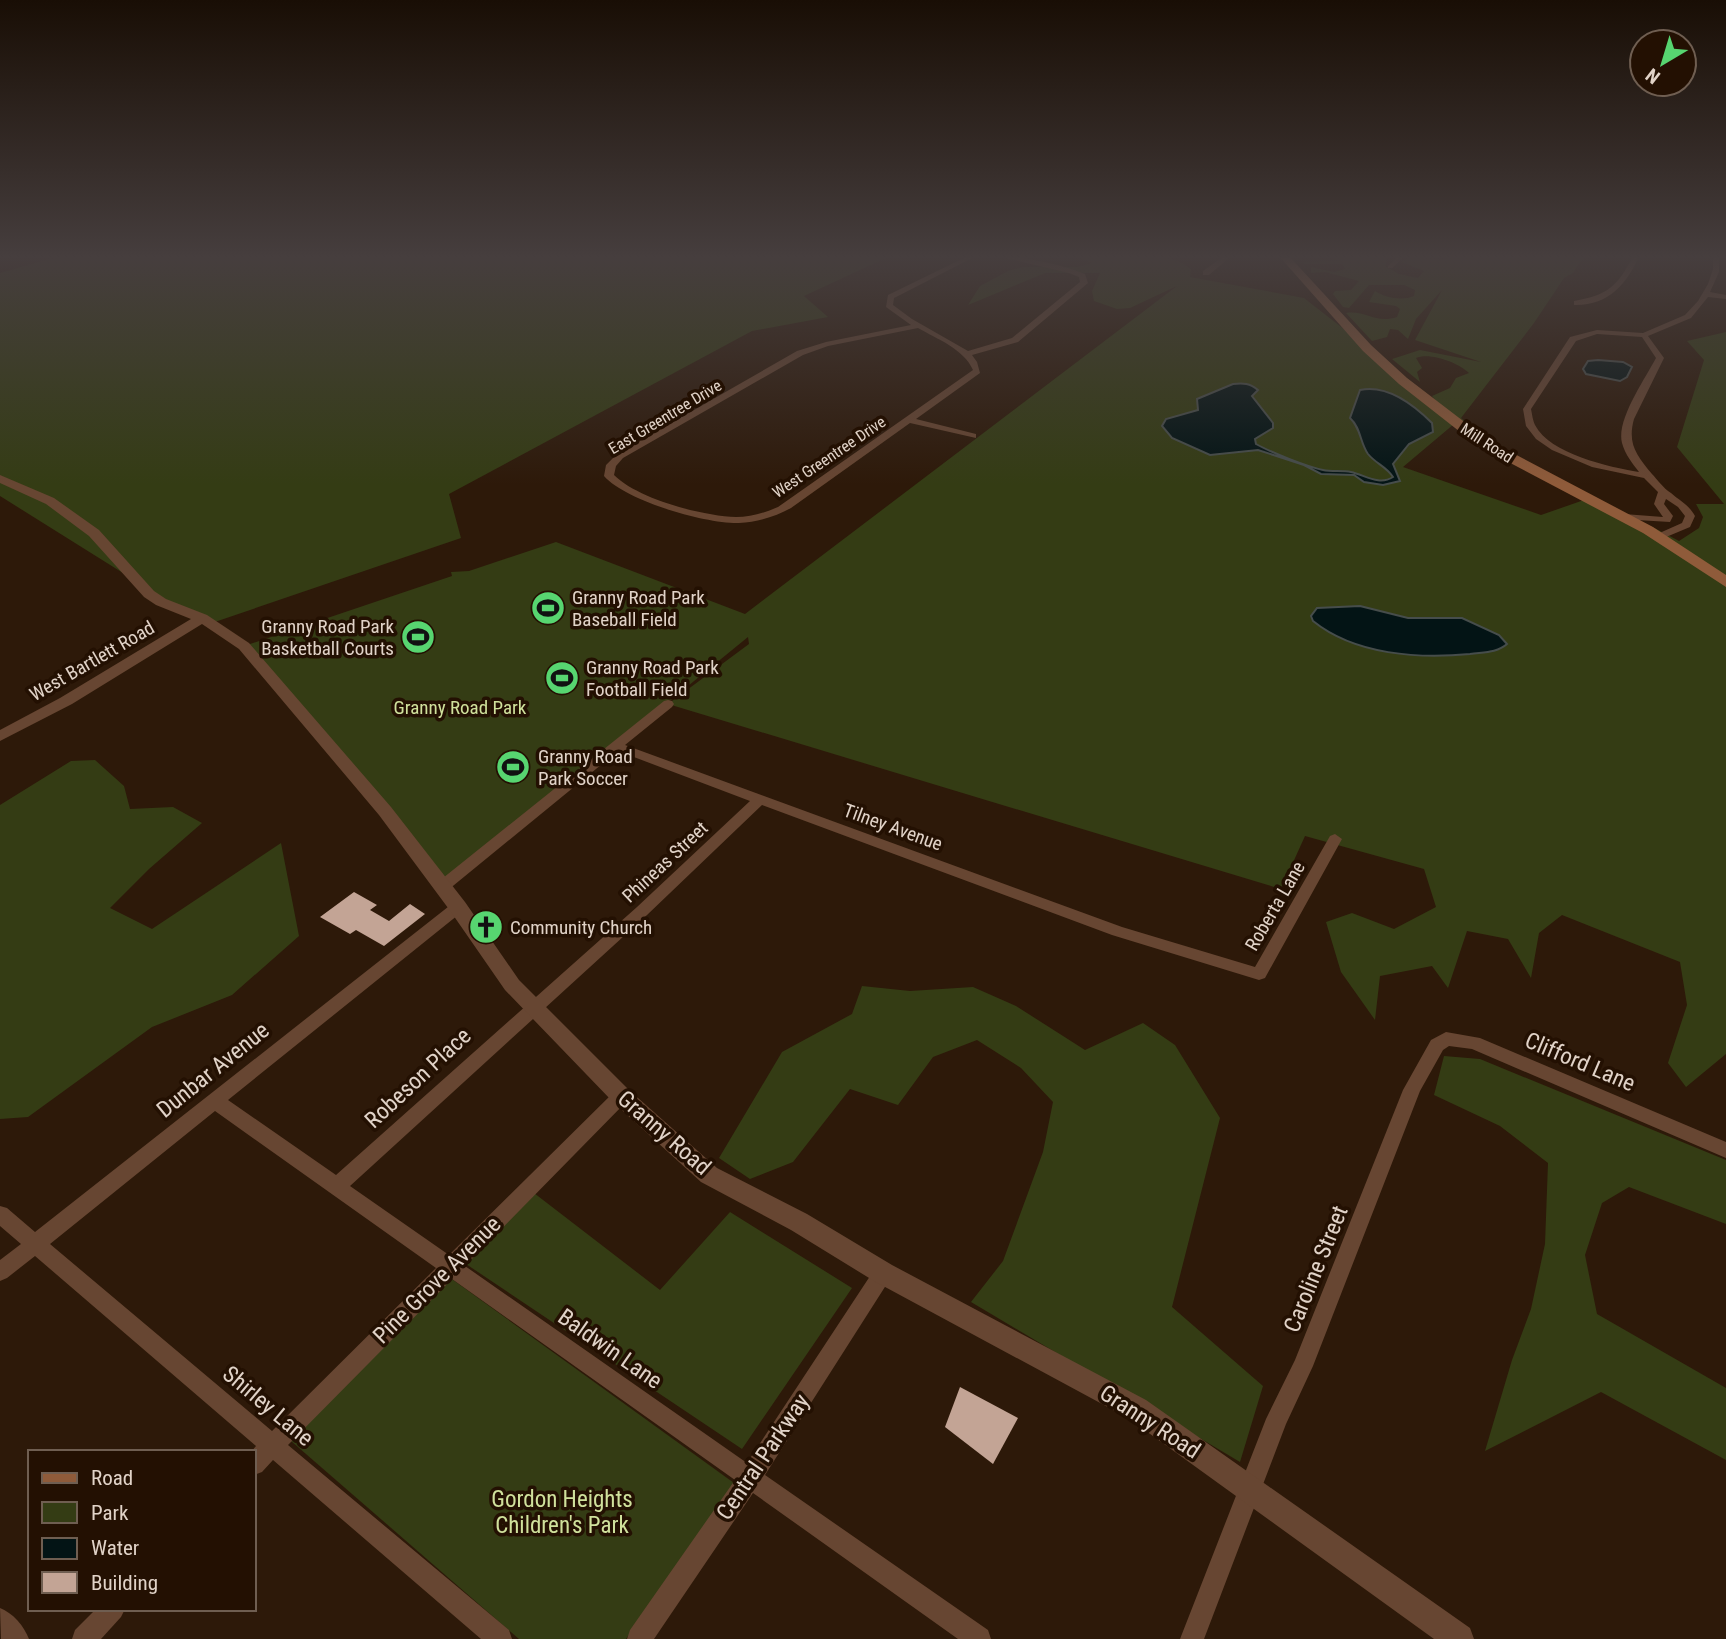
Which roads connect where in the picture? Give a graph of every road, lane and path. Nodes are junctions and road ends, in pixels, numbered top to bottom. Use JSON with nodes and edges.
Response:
{"nodes":[{"id":1,"x":885,"y":332,"type":"edge"},
{"id":2,"x":929,"y":332,"type":"edge"},
{"id":3,"x":1024,"y":332,"type":"edge"},
{"id":4,"x":1353,"y":332,"type":"edge"},
{"id":5,"x":1595,"y":332,"type":"edge"},
{"id":6,"x":1605,"y":332,"type":"edge"},
{"id":7,"x":1648,"y":332,"type":"edge"},
{"id":8,"x":1644,"y":335,"type":"junction"},
{"id":9,"x":967,"y":354,"type":"junction"},
{"id":10,"x":910,"y":420,"type":"junction"},
{"id":11,"x":973,"y":436,"type":"dead end"},
{"id":12,"x":1650,"y":476,"type":"junction"},
{"id":13,"x":0,"y":479,"type":"edge"},
{"id":14,"x":1663,"y":492,"type":"junction"},
{"id":15,"x":662,"y":502,"type":"joint"},
{"id":16,"x":1624,"y":517,"type":"junction"},
{"id":17,"x":1666,"y":520,"type":"junction"},
{"id":18,"x":1653,"y":534,"type":"junction"},
{"id":19,"x":1726,"y":582,"type":"edge"},
{"id":20,"x":202,"y":618,"type":"junction"},
{"id":21,"x":668,"y":704,"type":"dead end"},
{"id":22,"x":0,"y":736,"type":"edge"},
{"id":23,"x":615,"y":746,"type":"junction"},
{"id":24,"x":760,"y":799,"type":"junction"},
{"id":25,"x":1335,"y":839,"type":"dead end"},
{"id":26,"x":443,"y":886,"type":"junction"},
{"id":27,"x":458,"y":907,"type":"junction"},
{"id":28,"x":1159,"y":944,"type":"joint"},
{"id":29,"x":532,"y":1008,"type":"junction"},
{"id":30,"x":1423,"y":1066,"type":"joint"},
{"id":31,"x":621,"y":1096,"type":"junction"},
{"id":32,"x":214,"y":1100,"type":"junction"},
{"id":33,"x":1726,"y":1150,"type":"edge"},
{"id":34,"x":338,"y":1185,"type":"junction"},
{"id":35,"x":0,"y":1214,"type":"edge"},
{"id":36,"x":35,"y":1244,"type":"junction"},
{"id":37,"x":450,"y":1267,"type":"junction"},
{"id":38,"x":0,"y":1272,"type":"edge"},
{"id":39,"x":883,"y":1273,"type":"junction"},
{"id":40,"x":273,"y":1444,"type":"junction"},
{"id":41,"x":256,"y":1462,"type":"edge"},
{"id":42,"x":749,"y":1480,"type":"junction"},
{"id":43,"x":1250,"y":1488,"type":"junction"},
{"id":44,"x":111,"y":1611,"type":"edge"},
{"id":45,"x":0,"y":1620,"type":"edge"},
{"id":46,"x":17,"y":1639,"type":"edge"},
{"id":47,"x":84,"y":1639,"type":"edge"},
{"id":48,"x":500,"y":1639,"type":"edge"},
{"id":49,"x":639,"y":1639,"type":"edge"},
{"id":50,"x":979,"y":1639,"type":"edge"},
{"id":51,"x":1192,"y":1639,"type":"edge"},
{"id":52,"x":1459,"y":1639,"type":"edge"}],
"edges":[{"from":1,"to":15,"type":"street","name":"East Greentree Drive"},
{"from":2,"to":9,"type":"street"},
{"from":3,"to":9,"type":"street"},
{"from":4,"to":16,"type":"main road","name":"Mill Road"},
{"from":5,"to":12,"type":"street"},
{"from":6,"to":8,"type":"street"},
{"from":7,"to":8,"type":"street"},
{"from":8,"to":12,"type":"street"},
{"from":9,"to":10,"type":"street","name":"West Greentree Drive"},
{"from":10,"to":11,"type":"street"},
{"from":10,"to":15,"type":"street","name":"West Greentree Drive"},
{"from":12,"to":14,"type":"street"},
{"from":13,"to":20,"type":"street","name":"Granny Road"},
{"from":14,"to":17,"type":"street"},
{"from":14,"to":18,"type":"street"},
{"from":16,"to":17,"type":"street"},
{"from":16,"to":18,"type":"main road","name":"Mill Road"},
{"from":17,"to":18,"type":"street"},
{"from":18,"to":19,"type":"main road","name":"Mill Road"},
{"from":20,"to":22,"type":"street","name":"West Bartlett Road"},
{"from":20,"to":26,"type":"street","name":"Granny Road"},
{"from":21,"to":23,"type":"street"},
{"from":23,"to":24,"type":"street","name":"Tilney Avenue"},
{"from":23,"to":26,"type":"street"},
{"from":24,"to":28,"type":"street","name":"Tilney Avenue"},
{"from":24,"to":29,"type":"street","name":"Phineas Street"},
{"from":25,"to":28,"type":"street","name":"Roberta Lane"},
{"from":26,"to":27,"type":"street","name":"Granny Road"},
{"from":27,"to":29,"type":"street","name":"Granny Road"},
{"from":27,"to":32,"type":"street","name":"Dunbar Avenue"},
{"from":29,"to":31,"type":"street","name":"Granny Road"},
{"from":29,"to":34,"type":"street","name":"Robeson Place"},
{"from":30,"to":33,"type":"street","name":"Clifford Lane"},
{"from":30,"to":43,"type":"street","name":"Caroline Street"},
{"from":31,"to":37,"type":"street","name":"Pine Grove Avenue"},
{"from":31,"to":39,"type":"street","name":"Granny Road"},
{"from":32,"to":34,"type":"street","name":"Baldwin Lane"},
{"from":32,"to":36,"type":"street","name":"Dunbar Avenue"},
{"from":34,"to":37,"type":"street","name":"Baldwin Lane"},
{"from":35,"to":36,"type":"street","name":"Shirley Lane"},
{"from":36,"to":38,"type":"street","name":"Dunbar Avenue"},
{"from":36,"to":40,"type":"street","name":"Shirley Lane"},
{"from":37,"to":40,"type":"street","name":"Pine Grove Avenue"},
{"from":37,"to":42,"type":"street","name":"Baldwin Lane"},
{"from":39,"to":42,"type":"street","name":"Central Parkway"},
{"from":39,"to":43,"type":"street","name":"Granny Road"},
{"from":40,"to":41,"type":"street","name":"Pine Grove Avenue"},
{"from":40,"to":48,"type":"street","name":"Shirley Lane"},
{"from":42,"to":49,"type":"street","name":"Central Parkway"},
{"from":42,"to":50,"type":"street","name":"Baldwin Lane"},
{"from":43,"to":51,"type":"street","name":"Caroline Street"},
{"from":43,"to":52,"type":"street","name":"Granny Road"},
{"from":44,"to":47,"type":"street"},
{"from":45,"to":46,"type":"street"}]}
